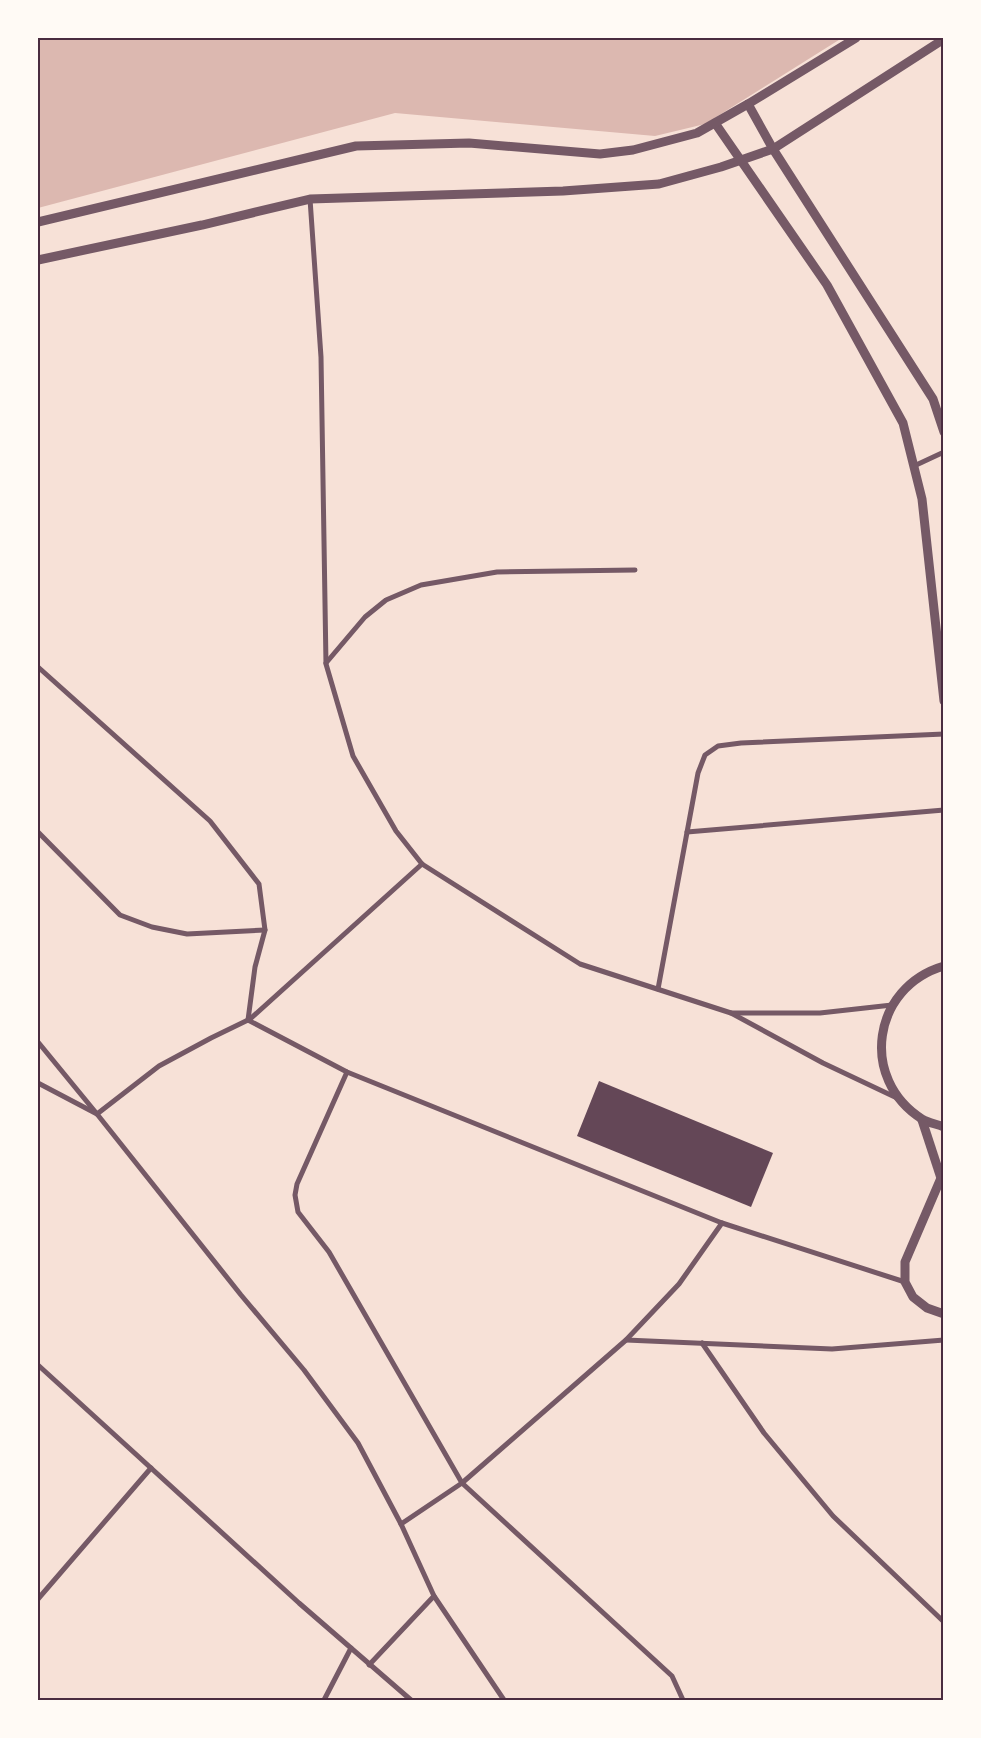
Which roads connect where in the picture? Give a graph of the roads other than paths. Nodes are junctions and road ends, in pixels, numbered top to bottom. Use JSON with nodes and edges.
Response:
{"nodes":[{"id":1,"x":856,"y":38,"type":"edge"},
{"id":2,"x":944,"y":39,"type":"edge"},
{"id":3,"x":748,"y":104,"type":"junction"},
{"id":4,"x":715,"y":123,"type":"junction"},
{"id":5,"x":772,"y":149,"type":"junction"},
{"id":6,"x":741,"y":160,"type":"junction"},
{"id":7,"x":310,"y":199,"type":"junction"},
{"id":8,"x":38,"y":222,"type":"edge"},
{"id":9,"x":38,"y":260,"type":"edge"},
{"id":10,"x":944,"y":432,"type":"edge"},
{"id":11,"x":944,"y":452,"type":"edge"},
{"id":12,"x":914,"y":466,"type":"junction"},
{"id":13,"x":636,"y":570,"type":"dead end"},
{"id":14,"x":326,"y":664,"type":"junction"},
{"id":15,"x":38,"y":667,"type":"edge"},
{"id":16,"x":944,"y":702,"type":"edge"},
{"id":17,"x":944,"y":734,"type":"edge"},
{"id":18,"x":944,"y":810,"type":"edge"},
{"id":19,"x":38,"y":832,"type":"edge"},
{"id":20,"x":687,"y":832,"type":"junction"},
{"id":21,"x":422,"y":864,"type":"junction"},
{"id":22,"x":265,"y":930,"type":"junction"},
{"id":23,"x":943,"y":963,"type":"edge"},
{"id":24,"x":658,"y":989,"type":"junction"},
{"id":25,"x":892,"y":1005,"type":"junction"},
{"id":26,"x":731,"y":1013,"type":"junction"},
{"id":27,"x":248,"y":1020,"type":"junction"},
{"id":28,"x":38,"y":1042,"type":"edge"},
{"id":29,"x":347,"y":1072,"type":"junction"},
{"id":30,"x":38,"y":1083,"type":"edge"},
{"id":31,"x":898,"y":1098,"type":"junction"},
{"id":32,"x":97,"y":1114,"type":"junction"},
{"id":33,"x":922,"y":1120,"type":"junction"},
{"id":34,"x":944,"y":1127,"type":"edge"},
{"id":35,"x":942,"y":1176,"type":"edge"},
{"id":36,"x":722,"y":1223,"type":"junction"},
{"id":37,"x":905,"y":1282,"type":"junction"},
{"id":38,"x":944,"y":1314,"type":"edge"},
{"id":39,"x":626,"y":1340,"type":"junction"},
{"id":40,"x":944,"y":1340,"type":"edge"},
{"id":41,"x":702,"y":1343,"type":"junction"},
{"id":42,"x":38,"y":1364,"type":"edge"},
{"id":43,"x":150,"y":1468,"type":"junction"},
{"id":44,"x":462,"y":1483,"type":"junction"},
{"id":45,"x":401,"y":1524,"type":"junction"},
{"id":46,"x":434,"y":1596,"type":"junction"},
{"id":47,"x":38,"y":1599,"type":"edge"},
{"id":48,"x":944,"y":1622,"type":"edge"},
{"id":49,"x":351,"y":1648,"type":"junction"},
{"id":50,"x":369,"y":1665,"type":"junction"},
{"id":51,"x":324,"y":1700,"type":"edge"},
{"id":52,"x":411,"y":1700,"type":"edge"},
{"id":53,"x":504,"y":1700,"type":"edge"},
{"id":54,"x":683,"y":1700,"type":"edge"}],
"edges":[{"from":1,"to":3,"type":"street"},
{"from":2,"to":5,"type":"street"},
{"from":3,"to":4,"type":"street"},
{"from":3,"to":5,"type":"street"},
{"from":4,"to":6,"type":"street"},
{"from":4,"to":8,"type":"street"},
{"from":5,"to":6,"type":"street"},
{"from":5,"to":10,"type":"street"},
{"from":6,"to":7,"type":"street"},
{"from":6,"to":12,"type":"street"},
{"from":7,"to":9,"type":"street"},
{"from":7,"to":14,"type":"street"},
{"from":11,"to":12,"type":"street"},
{"from":12,"to":16,"type":"street"},
{"from":13,"to":14,"type":"street"},
{"from":14,"to":21,"type":"street"},
{"from":15,"to":22,"type":"street"},
{"from":17,"to":20,"type":"street"},
{"from":18,"to":20,"type":"street"},
{"from":19,"to":22,"type":"street"},
{"from":20,"to":24,"type":"street"},
{"from":21,"to":24,"type":"street"},
{"from":21,"to":27,"type":"street"},
{"from":22,"to":27,"type":"street"},
{"from":23,"to":25,"type":"street"},
{"from":24,"to":26,"type":"street"},
{"from":25,"to":26,"type":"street"},
{"from":25,"to":31,"type":"street"},
{"from":26,"to":31,"type":"street"},
{"from":27,"to":29,"type":"street"},
{"from":27,"to":32,"type":"street"},
{"from":28,"to":32,"type":"street"},
{"from":29,"to":36,"type":"street"},
{"from":29,"to":44,"type":"street"},
{"from":30,"to":32,"type":"street"},
{"from":31,"to":33,"type":"street"},
{"from":32,"to":45,"type":"street"},
{"from":33,"to":34,"type":"street"},
{"from":33,"to":35,"type":"street"},
{"from":35,"to":37,"type":"street"},
{"from":36,"to":37,"type":"street"},
{"from":36,"to":39,"type":"street"},
{"from":37,"to":38,"type":"street"},
{"from":39,"to":41,"type":"street"},
{"from":39,"to":44,"type":"street"},
{"from":40,"to":41,"type":"street"},
{"from":41,"to":48,"type":"street"},
{"from":42,"to":43,"type":"street"},
{"from":43,"to":47,"type":"street"},
{"from":43,"to":49,"type":"street"},
{"from":44,"to":45,"type":"street"},
{"from":44,"to":54,"type":"street"},
{"from":45,"to":46,"type":"street"},
{"from":46,"to":50,"type":"street"},
{"from":46,"to":53,"type":"street"},
{"from":49,"to":50,"type":"street"},
{"from":49,"to":51,"type":"street"},
{"from":50,"to":52,"type":"street"}]}
